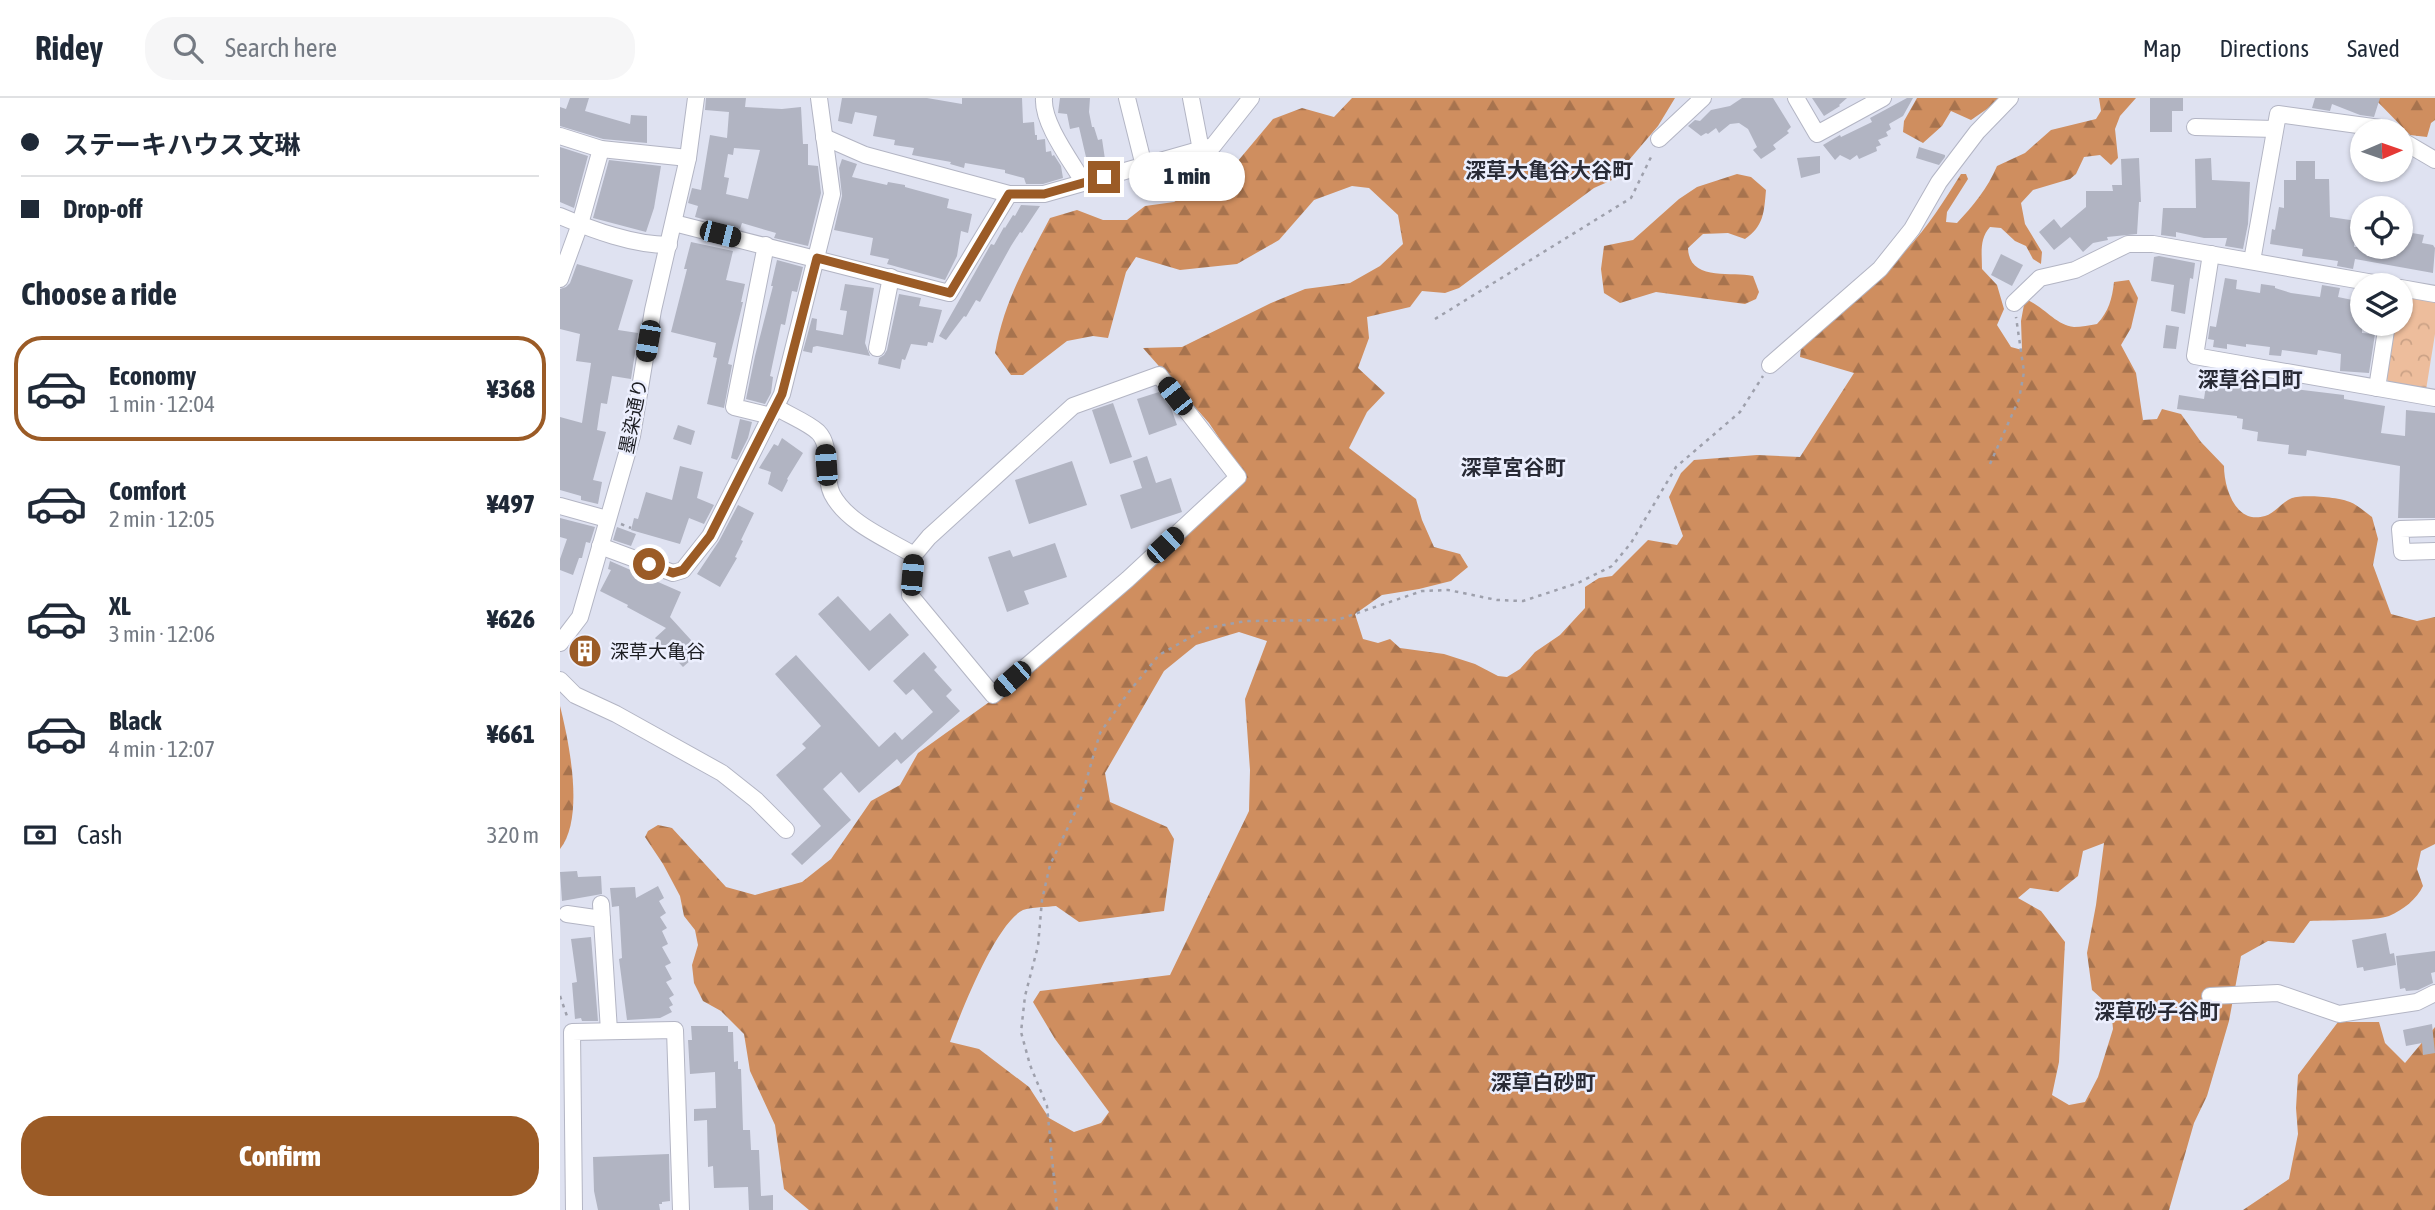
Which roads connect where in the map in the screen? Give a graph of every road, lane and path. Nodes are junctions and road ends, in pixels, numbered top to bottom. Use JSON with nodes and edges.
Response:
{"nodes":[{"id":1,"x":696,"y":98,"type":"edge"},
{"id":2,"x":819,"y":98,"type":"edge"},
{"id":3,"x":1044,"y":98,"type":"edge"},
{"id":4,"x":1127,"y":98,"type":"edge"},
{"id":5,"x":1191,"y":98,"type":"edge"},
{"id":6,"x":1251,"y":98,"type":"edge"},
{"id":7,"x":1703,"y":98,"type":"edge"},
{"id":8,"x":1796,"y":98,"type":"edge"},
{"id":9,"x":1883,"y":98,"type":"edge"},
{"id":10,"x":2010,"y":98,"type":"edge"},
{"id":11,"x":2350,"y":124,"type":"edge"},
{"id":12,"x":2195,"y":127,"type":"dead end"},
{"id":13,"x":2275,"y":129,"type":"junction"},
{"id":14,"x":560,"y":136,"type":"edge"},
{"id":15,"x":824,"y":137,"type":"junction"},
{"id":16,"x":1659,"y":139,"type":"joint"},
{"id":17,"x":2413,"y":147,"type":"edge"},
{"id":18,"x":601,"y":149,"type":"junction"},
{"id":19,"x":1201,"y":150,"type":"junction"},
{"id":20,"x":688,"y":158,"type":"junction"},
{"id":21,"x":2435,"y":160,"type":"edge"},
{"id":22,"x":1144,"y":166,"type":"junction"},
{"id":23,"x":1084,"y":183,"type":"junction"},
{"id":24,"x":1009,"y":194,"type":"junction"},
{"id":25,"x":560,"y":216,"type":"edge"},
{"id":26,"x":674,"y":223,"type":"junction"},
{"id":27,"x":580,"y":224,"type":"junction"},
{"id":28,"x":669,"y":245,"type":"junction"},
{"id":29,"x":766,"y":245,"type":"junction"},
{"id":30,"x":2211,"y":254,"type":"junction"},
{"id":31,"x":817,"y":258,"type":"junction"},
{"id":32,"x":2252,"y":261,"type":"junction"},
{"id":33,"x":891,"y":277,"type":"junction"},
{"id":34,"x":560,"y":279,"type":"edge"},
{"id":35,"x":2350,"y":279,"type":"edge"},
{"id":36,"x":2413,"y":290,"type":"edge"},
{"id":37,"x":2435,"y":295,"type":"edge"},
{"id":38,"x":2014,"y":303,"type":"joint"},
{"id":39,"x":1435,"y":319,"type":"dead end"},
{"id":40,"x":2385,"y":336,"type":"edge"},
{"id":41,"x":877,"y":348,"type":"dead end"},
{"id":42,"x":1770,"y":365,"type":"joint"},
{"id":43,"x":2377,"y":388,"type":"junction"},
{"id":44,"x":2435,"y":398,"type":"edge"},
{"id":45,"x":773,"y":411,"type":"junction"},
{"id":46,"x":1990,"y":464,"type":"dead end"},
{"id":47,"x":560,"y":506,"type":"edge"},
{"id":48,"x":607,"y":519,"type":"junction"},
{"id":49,"x":2435,"y":528,"type":"edge"},
{"id":50,"x":600,"y":546,"type":"junction"},
{"id":51,"x":2435,"y":551,"type":"edge"},
{"id":52,"x":914,"y":555,"type":"junction"},
{"id":53,"x":560,"y":643,"type":"edge"},
{"id":54,"x":560,"y":680,"type":"edge"},
{"id":55,"x":786,"y":830,"type":"dead end"},
{"id":56,"x":568,"y":914,"type":"dead end"},
{"id":57,"x":2435,"y":993,"type":"edge"},
{"id":58,"x":560,"y":996,"type":"edge"},
{"id":59,"x":2210,"y":996,"type":"dead end"},
{"id":60,"x":609,"y":1031,"type":"junction"},
{"id":61,"x":572,"y":1032,"type":"junction"},
{"id":62,"x":566,"y":1113,"type":"edge"},
{"id":63,"x":574,"y":1210,"type":"edge"},
{"id":64,"x":681,"y":1210,"type":"edge"},
{"id":65,"x":1057,"y":1210,"type":"edge"}],
"edges":[{"from":1,"to":20,"type":"street","name":"墨染通り"},
{"from":2,"to":15,"type":"street"},
{"from":3,"to":23,"type":"street"},
{"from":4,"to":22,"type":"street"},
{"from":5,"to":19,"type":"street"},
{"from":6,"to":19,"type":"street"},
{"from":7,"to":16,"type":"street"},
{"from":8,"to":9,"type":"street"},
{"from":10,"to":42,"type":"street"},
{"from":11,"to":13,"type":"street"},
{"from":12,"to":13,"type":"street"},
{"from":13,"to":32,"type":"street"},
{"from":14,"to":18,"type":"street"},
{"from":15,"to":24,"type":"street"},
{"from":15,"to":31,"type":"street"},
{"from":16,"to":39,"type":"path"},
{"from":17,"to":21,"type":"street"},
{"from":18,"to":20,"type":"street"},
{"from":18,"to":27,"type":"street"},
{"from":19,"to":22,"type":"street"},
{"from":20,"to":26,"type":"street","name":"墨染通り"},
{"from":22,"to":23,"type":"street"},
{"from":23,"to":24,"type":"street"},
{"from":24,"to":33,"type":"street"},
{"from":25,"to":27,"type":"street"},
{"from":26,"to":28,"type":"street","name":"墨染通り"},
{"from":26,"to":29,"type":"street"},
{"from":27,"to":28,"type":"street"},
{"from":27,"to":34,"type":"street"},
{"from":28,"to":48,"type":"street","name":"墨染通り"},
{"from":29,"to":31,"type":"street"},
{"from":29,"to":45,"type":"street"},
{"from":30,"to":32,"type":"street"},
{"from":30,"to":38,"type":"street"},
{"from":30,"to":43,"type":"street"},
{"from":31,"to":33,"type":"street"},
{"from":31,"to":45,"type":"street"},
{"from":32,"to":35,"type":"street"},
{"from":33,"to":41,"type":"street"},
{"from":36,"to":37,"type":"street"},
{"from":38,"to":46,"type":"path"},
{"from":40,"to":43,"type":"street"},
{"from":42,"to":65,"type":"path"},
{"from":43,"to":44,"type":"street"},
{"from":45,"to":50,"type":"street"},
{"from":45,"to":52,"type":"street"},
{"from":47,"to":48,"type":"street"},
{"from":48,"to":50,"type":"street","name":"墨染通り"},
{"from":49,"to":51,"type":"street"},
{"from":50,"to":53,"type":"street","name":"墨染通り"},
{"from":52,"to":52,"type":"street"},
{"from":54,"to":55,"type":"street"},
{"from":56,"to":60,"type":"street"},
{"from":57,"to":59,"type":"street"},
{"from":58,"to":61,"type":"path"},
{"from":60,"to":61,"type":"street"},
{"from":60,"to":64,"type":"street"},
{"from":61,"to":62,"type":"street"},
{"from":62,"to":63,"type":"street"}]}
